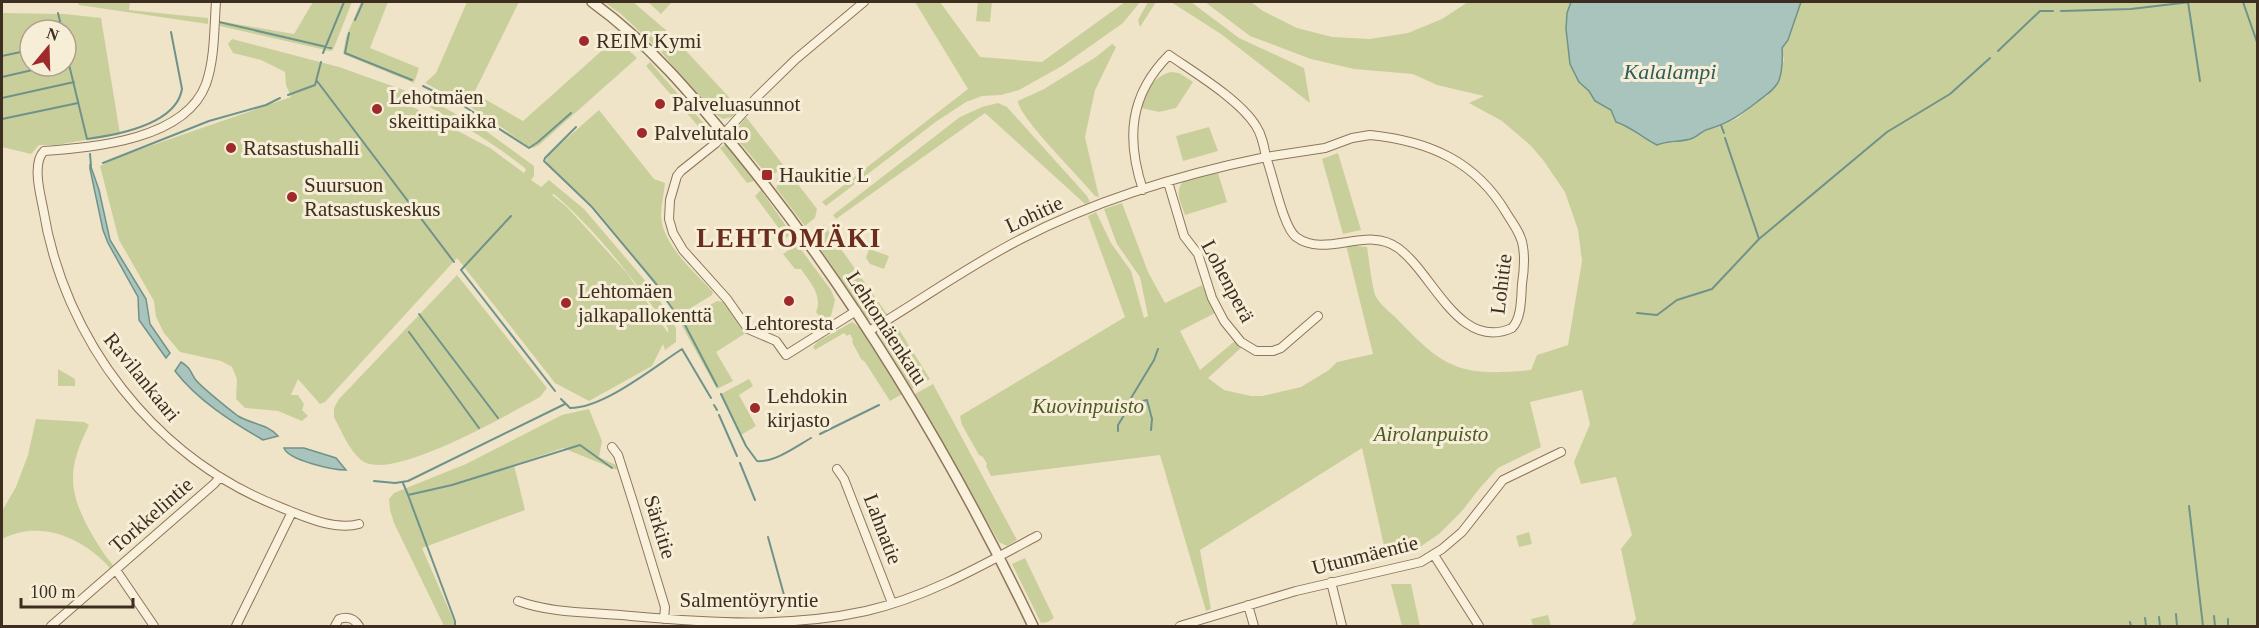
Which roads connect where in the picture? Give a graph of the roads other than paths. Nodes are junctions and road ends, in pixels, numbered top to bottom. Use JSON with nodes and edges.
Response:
{"nodes":[{"id":1,"x":216,"y":2,"type":"edge"},
{"id":2,"x":592,"y":2,"type":"edge"},
{"id":3,"x":864,"y":2,"type":"edge"},
{"id":4,"x":724,"y":134,"type":"junction"},
{"id":5,"x":1266,"y":157,"type":"junction"},
{"id":6,"x":1168,"y":182,"type":"junction"},
{"id":7,"x":1143,"y":190,"type":"junction"},
{"id":8,"x":856,"y":311,"type":"junction"},
{"id":9,"x":1318,"y":316,"type":"dead end"},
{"id":10,"x":869,"y":332,"type":"junction"},
{"id":11,"x":612,"y":447,"type":"dead end"},
{"id":12,"x":1561,"y":452,"type":"dead end"},
{"id":13,"x":837,"y":469,"type":"dead end"},
{"id":14,"x":220,"y":477,"type":"junction"},
{"id":15,"x":292,"y":512,"type":"junction"},
{"id":16,"x":359,"y":524,"type":"dead end"},
{"id":17,"x":1037,"y":536,"type":"dead end"},
{"id":18,"x":1434,"y":555,"type":"junction"},
{"id":19,"x":999,"y":556,"type":"junction"},
{"id":20,"x":116,"y":570,"type":"junction"},
{"id":21,"x":1331,"y":582,"type":"junction"},
{"id":22,"x":518,"y":601,"type":"dead end"},
{"id":23,"x":892,"y":603,"type":"junction"},
{"id":24,"x":1248,"y":605,"type":"junction"},
{"id":25,"x":664,"y":619,"type":"junction"},
{"id":26,"x":51,"y":627,"type":"edge"},
{"id":27,"x":154,"y":627,"type":"edge"},
{"id":28,"x":236,"y":627,"type":"edge"},
{"id":29,"x":334,"y":627,"type":"edge"},
{"id":30,"x":359,"y":627,"type":"edge"},
{"id":31,"x":1033,"y":627,"type":"edge"},
{"id":32,"x":1180,"y":627,"type":"edge"},
{"id":33,"x":1254,"y":627,"type":"edge"},
{"id":34,"x":1342,"y":627,"type":"edge"},
{"id":35,"x":1479,"y":627,"type":"edge"}],
"edges":[{"from":1,"to":14,"type":"street","name":"Ravilankaari"},
{"from":2,"to":4,"type":"street","name":"Lehtomäenkatu"},
{"from":3,"to":4,"type":"street"},
{"from":4,"to":8,"type":"street","name":"Lehtomäenkatu"},
{"from":4,"to":8,"type":"street"},
{"from":5,"to":5,"type":"street","name":"Lohitie"},
{"from":5,"to":6,"type":"street","name":"Lohitie"},
{"from":5,"to":7,"type":"street"},
{"from":6,"to":7,"type":"street","name":"Lohitie"},
{"from":6,"to":9,"type":"street","name":"Lohenperä"},
{"from":7,"to":10,"type":"street","name":"Lohitie"},
{"from":8,"to":10,"type":"street","name":"Lehtomäenkatu"},
{"from":10,"to":19,"type":"street","name":"Lehtomäenkatu"},
{"from":11,"to":25,"type":"street","name":"Särkitie"},
{"from":12,"to":18,"type":"street","name":"Utunmäentie"},
{"from":13,"to":23,"type":"street","name":"Lahnatie"},
{"from":14,"to":15,"type":"street","name":"Ravilankaari"},
{"from":14,"to":20,"type":"street","name":"Torkkelintie"},
{"from":15,"to":16,"type":"street","name":"Ravilankaari"},
{"from":15,"to":28,"type":"street"},
{"from":17,"to":19,"type":"street","name":"Salmentöyryntie"},
{"from":18,"to":21,"type":"street","name":"Utunmäentie"},
{"from":18,"to":35,"type":"street"},
{"from":19,"to":23,"type":"street","name":"Salmentöyryntie"},
{"from":19,"to":31,"type":"street","name":"Lehtomäenkatu"},
{"from":20,"to":26,"type":"street","name":"Torkkelintie"},
{"from":20,"to":27,"type":"street"},
{"from":21,"to":24,"type":"street","name":"Utunmäentie"},
{"from":21,"to":34,"type":"street"},
{"from":22,"to":25,"type":"street","name":"Salmentöyryntie"},
{"from":23,"to":25,"type":"street","name":"Salmentöyryntie"},
{"from":24,"to":32,"type":"street","name":"Utunmäentie"},
{"from":24,"to":33,"type":"street"},
{"from":29,"to":30,"type":"street"}]}
